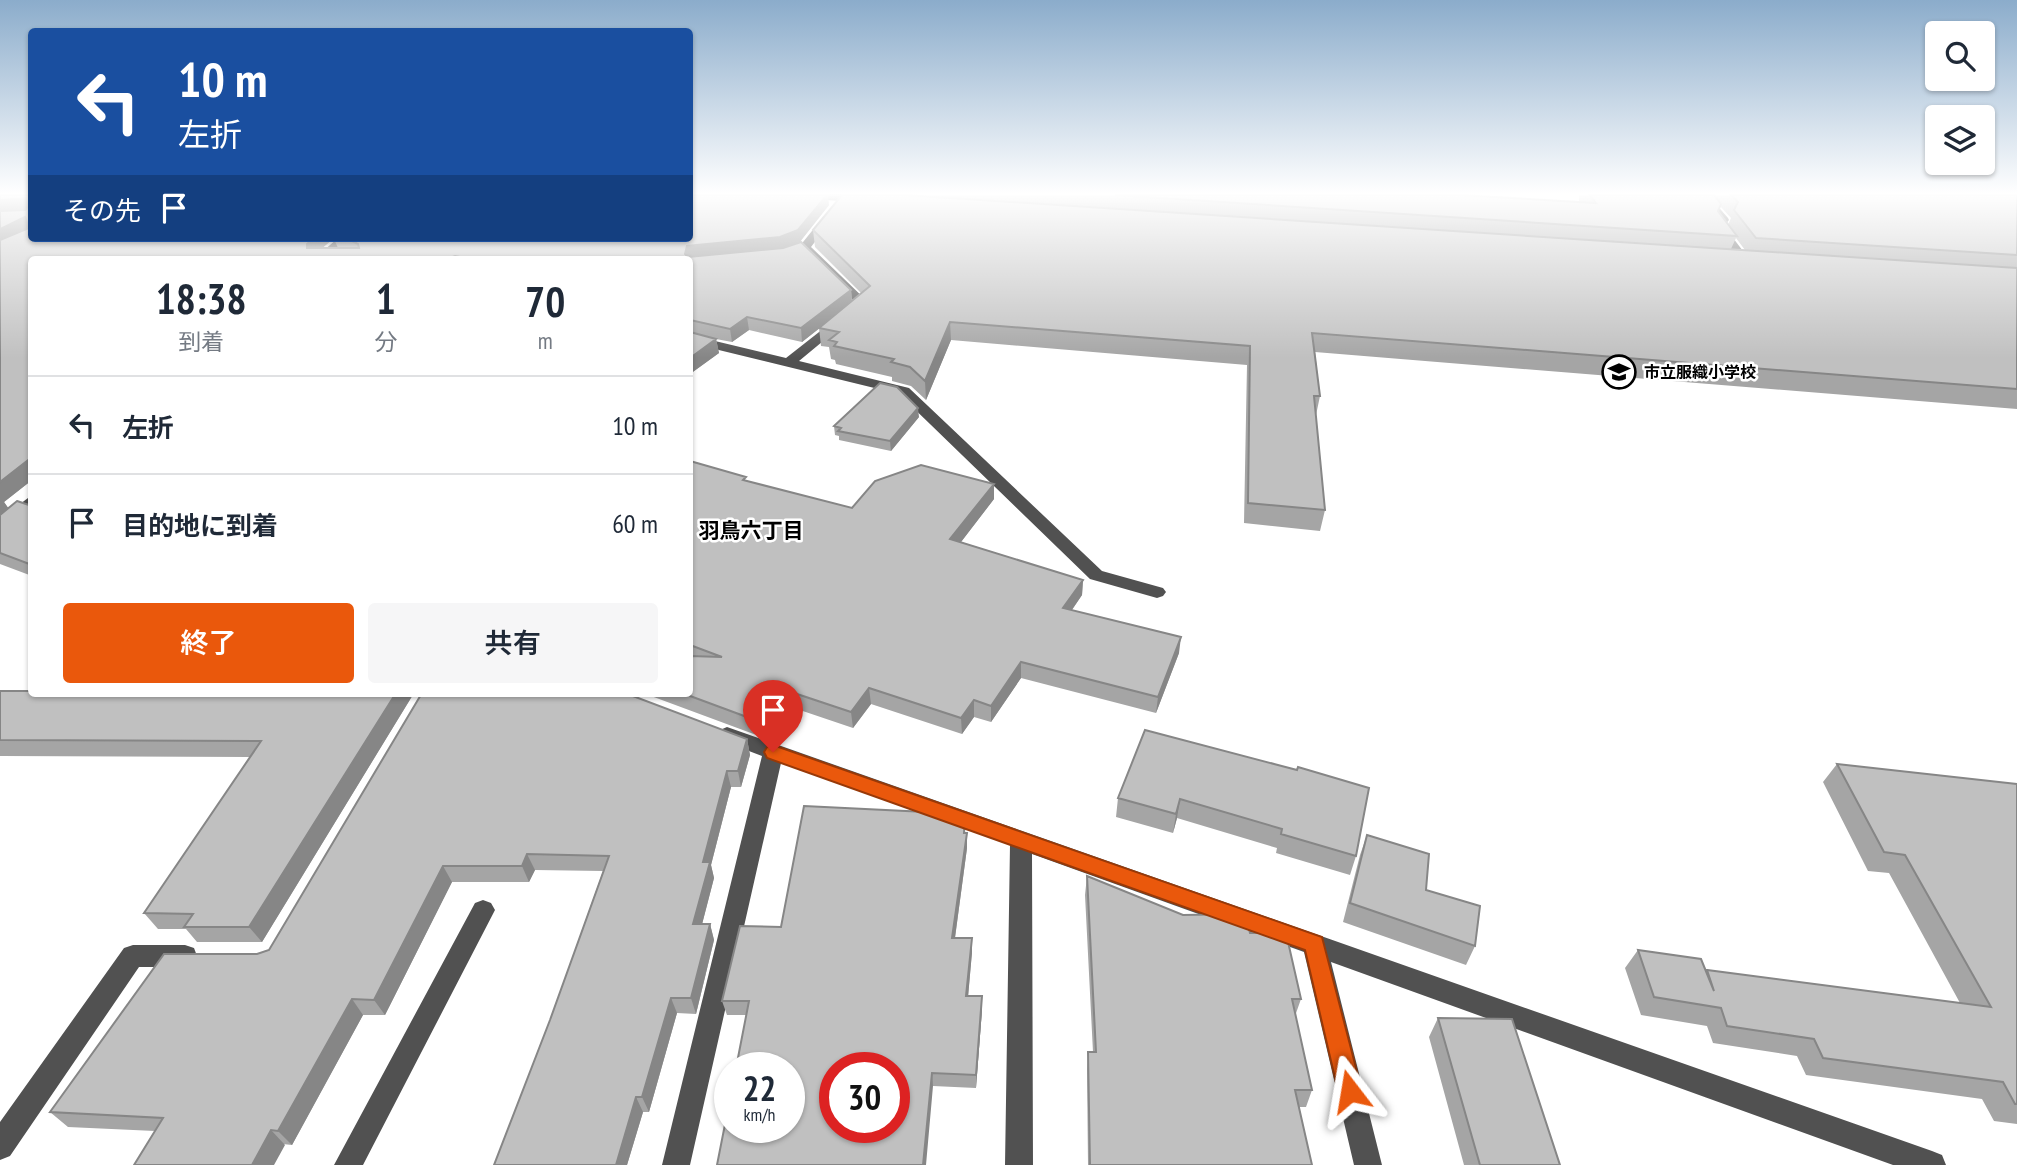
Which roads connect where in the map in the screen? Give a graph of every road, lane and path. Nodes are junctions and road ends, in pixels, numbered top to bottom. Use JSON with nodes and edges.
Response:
{"nodes":[{"id":1,"x":800,"y":249,"type":"edge"},
{"id":2,"x":1736,"y":249,"type":"edge"},
{"id":3,"x":1729,"y":258,"type":"edge"},
{"id":4,"x":1743,"y":259,"type":"junction"},
{"id":5,"x":1757,"y":260,"type":"edge"},
{"id":6,"x":693,"y":340,"type":"edge"},
{"id":7,"x":789,"y":363,"type":"junction"},
{"id":8,"x":28,"y":503,"type":"edge"},
{"id":9,"x":0,"y":527,"type":"edge"},
{"id":10,"x":1157,"y":592,"type":"dead end"},
{"id":11,"x":713,"y":730,"type":"edge"},
{"id":12,"x":773,"y":752,"type":"junction"},
{"id":13,"x":1021,"y":840,"type":"junction"},
{"id":14,"x":483,"y":910,"type":"dead end"},
{"id":15,"x":1314,"y":944,"type":"junction"},
{"id":16,"x":201,"y":956,"type":"edge"},
{"id":17,"x":0,"y":1146,"type":"edge"},
{"id":18,"x":348,"y":1165,"type":"edge"},
{"id":19,"x":676,"y":1165,"type":"edge"},
{"id":20,"x":1019,"y":1165,"type":"edge"},
{"id":21,"x":1368,"y":1165,"type":"edge"},
{"id":22,"x":1932,"y":1165,"type":"edge"}],
"edges":[{"from":1,"to":7,"type":"street"},
{"from":2,"to":4,"type":"street"},
{"from":3,"to":4,"type":"street"},
{"from":4,"to":5,"type":"street"},
{"from":6,"to":7,"type":"street"},
{"from":7,"to":10,"type":"street"},
{"from":8,"to":9,"type":"street"},
{"from":11,"to":12,"type":"street"},
{"from":12,"to":13,"type":"street"},
{"from":12,"to":19,"type":"street"},
{"from":13,"to":15,"type":"street"},
{"from":13,"to":20,"type":"street"},
{"from":14,"to":18,"type":"street"},
{"from":15,"to":21,"type":"street"},
{"from":15,"to":22,"type":"street"},
{"from":16,"to":17,"type":"street"}]}
